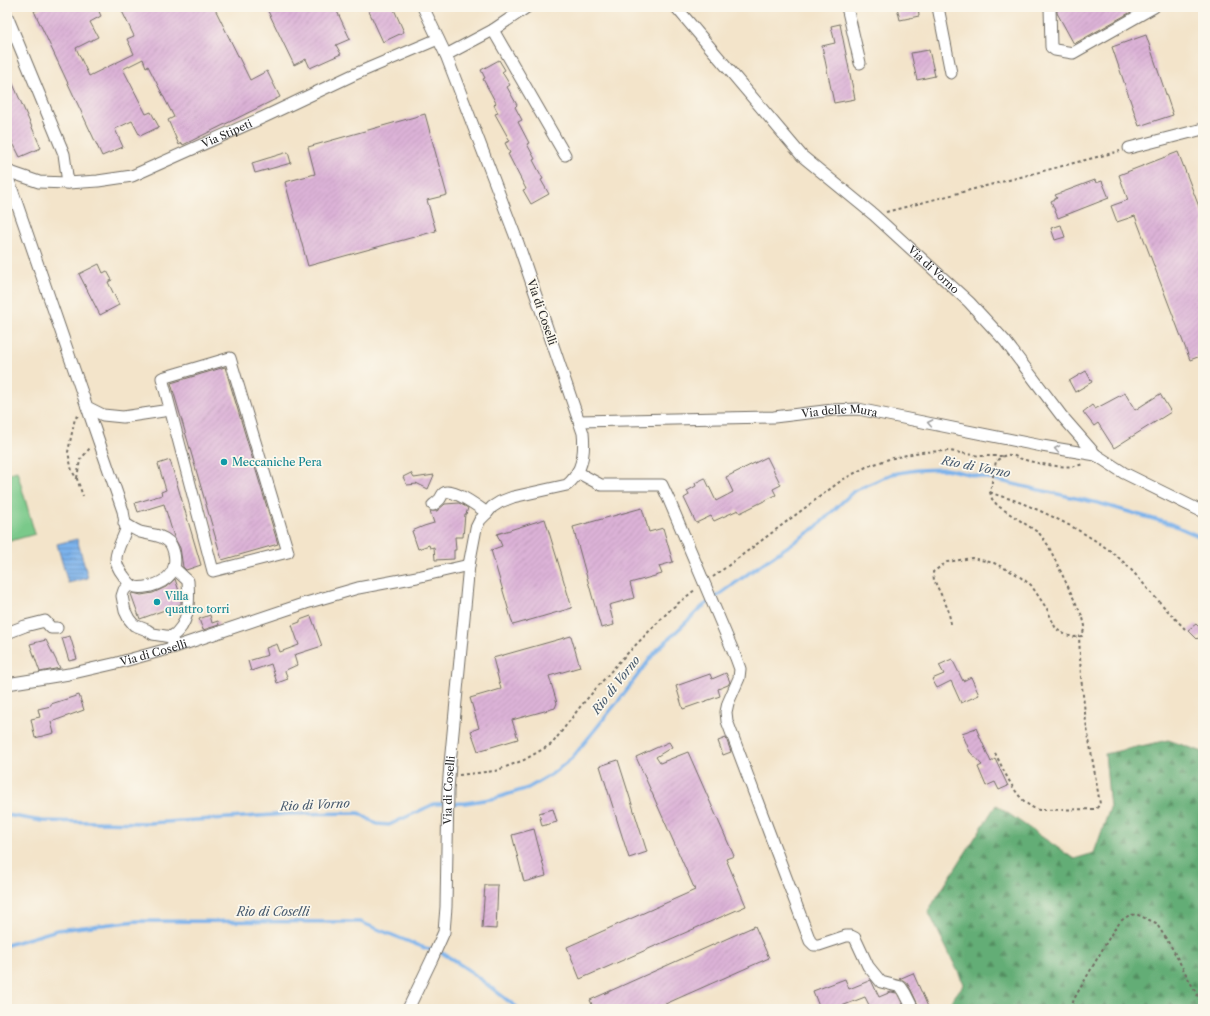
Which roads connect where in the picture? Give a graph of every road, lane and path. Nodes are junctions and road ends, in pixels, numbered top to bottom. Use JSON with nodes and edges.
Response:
{"nodes":[{"id":1,"x":423,"y":7,"type":"edge"},
{"id":2,"x":527,"y":7,"type":"edge"},
{"id":3,"x":676,"y":7,"type":"edge"},
{"id":4,"x":846,"y":7,"type":"edge"},
{"id":5,"x":938,"y":7,"type":"edge"},
{"id":6,"x":1050,"y":7,"type":"edge"},
{"id":7,"x":1154,"y":7,"type":"edge"},
{"id":8,"x":7,"y":16,"type":"edge"},
{"id":9,"x":493,"y":30,"type":"junction"},
{"id":10,"x":438,"y":39,"type":"junction"},
{"id":11,"x":446,"y":55,"type":"junction"},
{"id":12,"x":860,"y":63,"type":"dead end"},
{"id":13,"x":951,"y":73,"type":"dead end"},
{"id":14,"x":1203,"y":129,"type":"edge"},
{"id":15,"x":1129,"y":148,"type":"joint"},
{"id":16,"x":566,"y":154,"type":"dead end"},
{"id":17,"x":7,"y":171,"type":"edge"},
{"id":18,"x":7,"y":175,"type":"edge"},
{"id":19,"x":68,"y":183,"type":"junction"},
{"id":20,"x":874,"y":215,"type":"junction"},
{"id":21,"x":87,"y":408,"type":"junction"},
{"id":22,"x":170,"y":410,"type":"junction"},
{"id":23,"x":579,"y":421,"type":"junction"},
{"id":24,"x":98,"y":440,"type":"junction"},
{"id":25,"x":1096,"y":455,"type":"junction"},
{"id":26,"x":1003,"y":456,"type":"junction"},
{"id":27,"x":577,"y":472,"type":"junction"},
{"id":28,"x":77,"y":479,"type":"junction"},
{"id":29,"x":990,"y":492,"type":"junction"},
{"id":30,"x":83,"y":496,"type":"dead end"},
{"id":31,"x":433,"y":506,"type":"dead end"},
{"id":32,"x":1203,"y":512,"type":"edge"},
{"id":33,"x":487,"y":513,"type":"junction"},
{"id":34,"x":124,"y":523,"type":"junction"},
{"id":35,"x":469,"y":565,"type":"junction"},
{"id":36,"x":174,"y":568,"type":"junction"},
{"id":37,"x":130,"y":584,"type":"junction"},
{"id":38,"x":706,"y":588,"type":"junction"},
{"id":39,"x":951,"y":624,"type":"dead end"},
{"id":40,"x":58,"y":628,"type":"dead end"},
{"id":41,"x":1185,"y":629,"type":"dead end"},
{"id":42,"x":7,"y":633,"type":"edge"},
{"id":43,"x":1079,"y":636,"type":"junction"},
{"id":44,"x":173,"y":642,"type":"junction"},
{"id":45,"x":7,"y":684,"type":"edge"},
{"id":46,"x":995,"y":754,"type":"dead end"},
{"id":47,"x":449,"y":776,"type":"junction"},
{"id":48,"x":1203,"y":1006,"type":"edge"},
{"id":49,"x":408,"y":1009,"type":"edge"},
{"id":50,"x":913,"y":1009,"type":"edge"},
{"id":51,"x":1071,"y":1009,"type":"edge"}],
"edges":[{"from":1,"to":10,"type":"street","name":"Via di Coselli"},
{"from":2,"to":9,"type":"street"},
{"from":3,"to":20,"type":"street","name":"Via di Vorno"},
{"from":4,"to":12,"type":"street"},
{"from":5,"to":13,"type":"street"},
{"from":6,"to":7,"type":"street"},
{"from":8,"to":19,"type":"street"},
{"from":9,"to":11,"type":"street"},
{"from":9,"to":16,"type":"street"},
{"from":10,"to":11,"type":"street","name":"Via di Coselli"},
{"from":10,"to":19,"type":"street","name":"Via Stipeti"},
{"from":11,"to":23,"type":"street","name":"Via di Coselli"},
{"from":14,"to":15,"type":"street"},
{"from":15,"to":20,"type":"path"},
{"from":17,"to":19,"type":"street","name":"Via Stipeti"},
{"from":18,"to":21,"type":"street"},
{"from":20,"to":25,"type":"street","name":"Via di Vorno"},
{"from":21,"to":22,"type":"street"},
{"from":21,"to":24,"type":"street"},
{"from":21,"to":28,"type":"path"},
{"from":22,"to":22,"type":"street"},
{"from":25,"to":23,"type":"street","name":"Via delle Mura","one_way":true},
{"from":23,"to":27,"type":"street","name":"Via di Coselli"},
{"from":24,"to":28,"type":"path"},
{"from":24,"to":34,"type":"street"},
{"from":25,"to":26,"type":"path"},
{"from":25,"to":32,"type":"street","name":"Via di Vorno"},
{"from":26,"to":29,"type":"path"},
{"from":26,"to":38,"type":"path"},
{"from":27,"to":33,"type":"street","name":"Via di Coselli"},
{"from":27,"to":38,"type":"street"},
{"from":28,"to":30,"type":"path"},
{"from":29,"to":41,"type":"path"},
{"from":29,"to":43,"type":"path"},
{"from":31,"to":33,"type":"street"},
{"from":33,"to":35,"type":"street","name":"Via di Coselli"},
{"from":34,"to":36,"type":"street"},
{"from":34,"to":37,"type":"street"},
{"from":35,"to":44,"type":"street","name":"Via di Coselli"},
{"from":35,"to":47,"type":"street","name":"Via di Coselli"},
{"from":36,"to":37,"type":"street"},
{"from":36,"to":44,"type":"street"},
{"from":37,"to":44,"type":"street"},
{"from":38,"to":47,"type":"path"},
{"from":38,"to":50,"type":"street"},
{"from":39,"to":43,"type":"path"},
{"from":40,"to":42,"type":"street"},
{"from":43,"to":46,"type":"path"},
{"from":44,"to":45,"type":"street","name":"Via di Coselli"},
{"from":47,"to":49,"type":"street","name":"Via di Coselli"},
{"from":48,"to":51,"type":"path"}]}
